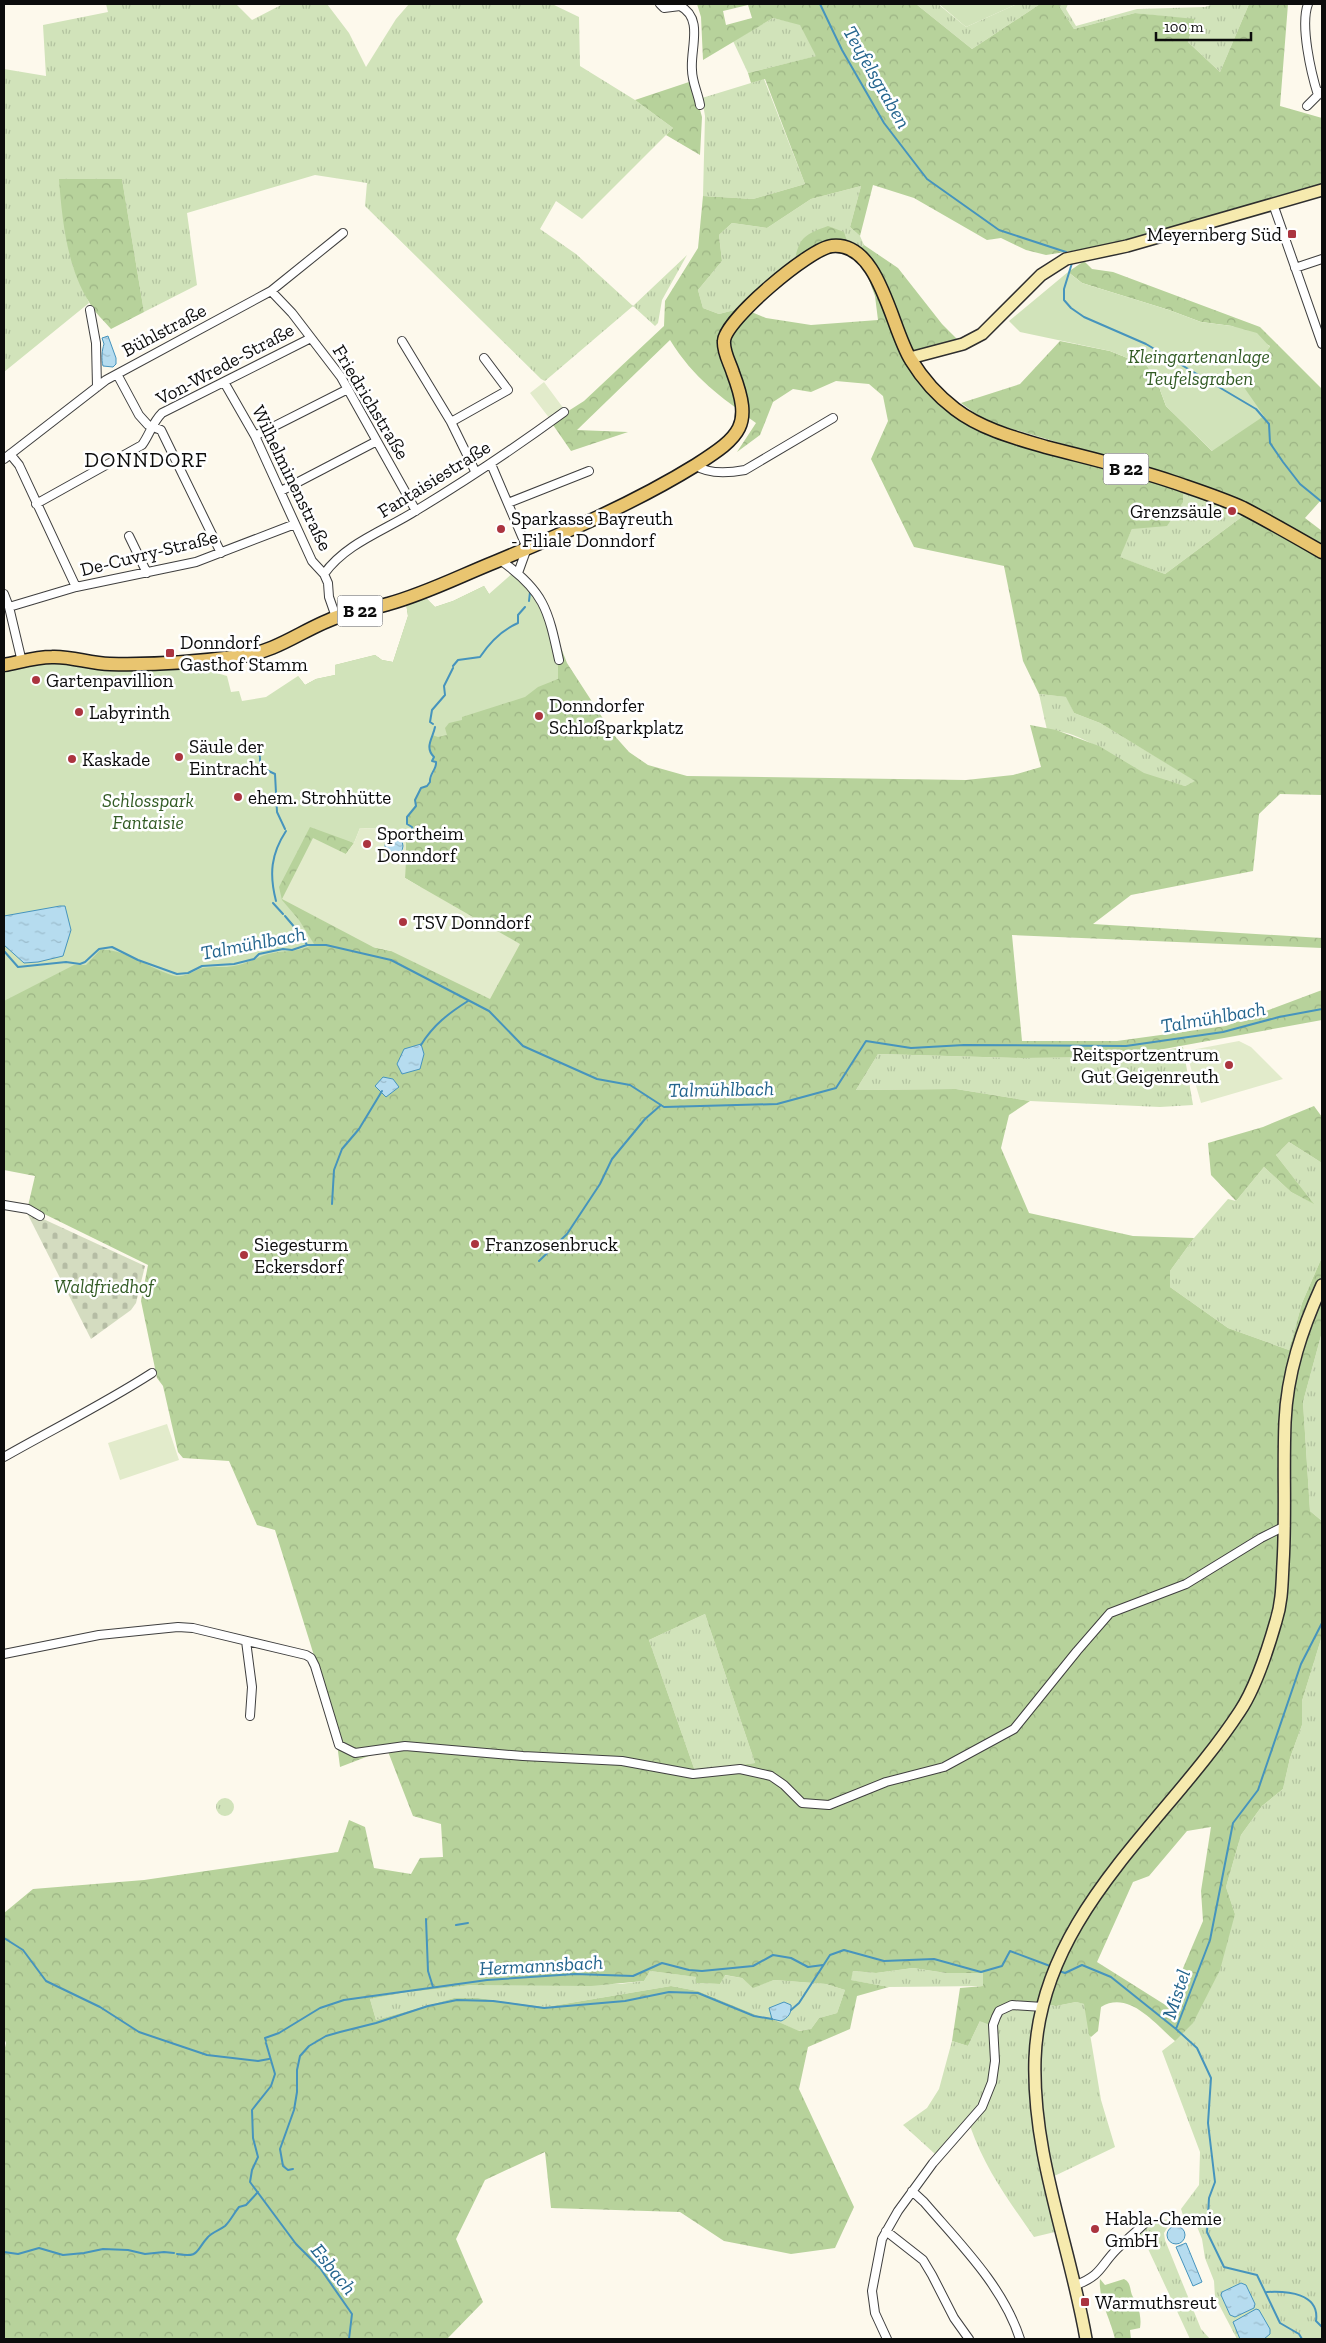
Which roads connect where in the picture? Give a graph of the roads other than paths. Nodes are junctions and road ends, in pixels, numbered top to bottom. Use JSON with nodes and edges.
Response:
{"nodes":[{"id":1,"x":660,"y":4,"type":"edge"},
{"id":2,"x":1308,"y":4,"type":"edge"},
{"id":3,"x":1320,"y":93,"type":"edge"},
{"id":4,"x":700,"y":105,"type":"dead end"},
{"id":5,"x":1307,"y":106,"type":"dead end"},
{"id":6,"x":1322,"y":190,"type":"edge"},
{"id":7,"x":1273,"y":204,"type":"junction"},
{"id":8,"x":343,"y":233,"type":"dead end"},
{"id":9,"x":1322,"y":260,"type":"edge"},
{"id":10,"x":1295,"y":268,"type":"junction"},
{"id":11,"x":271,"y":291,"type":"junction"},
{"id":12,"x":90,"y":310,"type":"dead end"},
{"id":13,"x":1322,"y":321,"type":"edge"},
{"id":14,"x":1313,"y":323,"type":"junction"},
{"id":15,"x":312,"y":338,"type":"junction"},
{"id":16,"x":402,"y":341,"type":"dead end"},
{"id":17,"x":1322,"y":344,"type":"edge"},
{"id":18,"x":484,"y":358,"type":"dead end"},
{"id":19,"x":910,"y":358,"type":"junction"},
{"id":20,"x":117,"y":374,"type":"junction"},
{"id":21,"x":224,"y":382,"type":"junction"},
{"id":22,"x":98,"y":387,"type":"junction"},
{"id":23,"x":348,"y":389,"type":"junction"},
{"id":24,"x":564,"y":412,"type":"dead end"},
{"id":25,"x":833,"y":418,"type":"dead end"},
{"id":26,"x":451,"y":422,"type":"junction"},
{"id":27,"x":152,"y":427,"type":"junction"},
{"id":28,"x":255,"y":436,"type":"junction"},
{"id":29,"x":377,"y":442,"type":"junction"},
{"id":30,"x":7,"y":456,"type":"edge"},
{"id":31,"x":491,"y":464,"type":"junction"},
{"id":32,"x":695,"y":465,"type":"junction"},
{"id":33,"x":589,"y":471,"type":"dead end"},
{"id":34,"x":476,"y":473,"type":"junction"},
{"id":35,"x":281,"y":491,"type":"junction"},
{"id":36,"x":508,"y":503,"type":"junction"},
{"id":37,"x":36,"y":504,"type":"junction"},
{"id":38,"x":416,"y":511,"type":"junction"},
{"id":39,"x":295,"y":524,"type":"junction"},
{"id":40,"x":129,"y":536,"type":"dead end"},
{"id":41,"x":527,"y":548,"type":"junction"},
{"id":42,"x":1322,"y":552,"type":"edge"},
{"id":43,"x":221,"y":553,"type":"junction"},
{"id":44,"x":500,"y":560,"type":"junction"},
{"id":45,"x":147,"y":573,"type":"junction"},
{"id":46,"x":518,"y":573,"type":"junction"},
{"id":47,"x":324,"y":574,"type":"junction"},
{"id":48,"x":76,"y":587,"type":"junction"},
{"id":49,"x":4,"y":594,"type":"edge"},
{"id":50,"x":9,"y":607,"type":"junction"},
{"id":51,"x":336,"y":617,"type":"junction"},
{"id":52,"x":559,"y":660,"type":"dead end"},
{"id":53,"x":22,"y":662,"type":"junction"},
{"id":54,"x":4,"y":665,"type":"edge"},
{"id":55,"x":4,"y":1205,"type":"edge"},
{"id":56,"x":40,"y":1216,"type":"dead end"},
{"id":57,"x":1322,"y":1285,"type":"edge"},
{"id":58,"x":152,"y":1374,"type":"dead end"},
{"id":59,"x":4,"y":1457,"type":"edge"},
{"id":60,"x":1286,"y":1526,"type":"junction"},
{"id":61,"x":246,"y":1641,"type":"junction"},
{"id":62,"x":4,"y":1654,"type":"edge"},
{"id":63,"x":250,"y":1716,"type":"dead end"},
{"id":64,"x":1043,"y":2007,"type":"junction"},
{"id":65,"x":912,"y":2191,"type":"junction"},
{"id":66,"x":1144,"y":2224,"type":"dead end"},
{"id":67,"x":886,"y":2231,"type":"junction"},
{"id":68,"x":1076,"y":2285,"type":"junction"},
{"id":69,"x":887,"y":2339,"type":"edge"},
{"id":70,"x":969,"y":2339,"type":"edge"},
{"id":71,"x":1020,"y":2339,"type":"edge"},
{"id":72,"x":1086,"y":2339,"type":"edge"}],
"edges":[{"from":1,"to":4,"type":"street"},
{"from":2,"to":3,"type":"street"},
{"from":3,"to":5,"type":"street"},
{"from":6,"to":7,"type":"main road"},
{"from":7,"to":10,"type":"street"},
{"from":7,"to":19,"type":"main road"},
{"from":8,"to":11,"type":"street","name":"Bühlstraße"},
{"from":9,"to":10,"type":"street"},
{"from":10,"to":14,"type":"street"},
{"from":11,"to":15,"type":"street","name":"Friedrichstraße"},
{"from":11,"to":20,"type":"street","name":"Bühlstraße"},
{"from":12,"to":22,"type":"street"},
{"from":13,"to":14,"type":"street"},
{"from":14,"to":17,"type":"street"},
{"from":15,"to":21,"type":"street","name":"Von-Wrede-Straße"},
{"from":15,"to":23,"type":"street","name":"Friedrichstraße"},
{"from":16,"to":26,"type":"street"},
{"from":18,"to":26,"type":"street"},
{"from":19,"to":32,"type":"main road","number":"B 22"},
{"from":19,"to":42,"type":"main road","number":"B 22"},
{"from":20,"to":22,"type":"street","name":"Bühlstraße"},
{"from":20,"to":27,"type":"street"},
{"from":21,"to":27,"type":"street","name":"Von-Wrede-Straße"},
{"from":21,"to":28,"type":"street","name":"Wilhelminenstraße"},
{"from":22,"to":30,"type":"street","name":"Bühlstraße"},
{"from":23,"to":28,"type":"street"},
{"from":23,"to":29,"type":"street","name":"Friedrichstraße"},
{"from":24,"to":31,"type":"street","name":"Fantaisiestraße"},
{"from":25,"to":32,"type":"street"},
{"from":26,"to":34,"type":"street"},
{"from":27,"to":37,"type":"street","name":"Von-Wrede-Straße"},
{"from":27,"to":43,"type":"street"},
{"from":28,"to":35,"type":"street","name":"Wilhelminenstraße"},
{"from":29,"to":35,"type":"street"},
{"from":29,"to":38,"type":"street","name":"Friedrichstraße"},
{"from":30,"to":37,"type":"street"},
{"from":31,"to":34,"type":"street","name":"Fantaisiestraße"},
{"from":31,"to":36,"type":"street"},
{"from":32,"to":41,"type":"main road","number":"B 22"},
{"from":33,"to":36,"type":"street"},
{"from":34,"to":38,"type":"street","name":"Fantaisiestraße"},
{"from":35,"to":39,"type":"street","name":"Wilhelminenstraße"},
{"from":36,"to":41,"type":"street"},
{"from":37,"to":48,"type":"street"},
{"from":38,"to":47,"type":"street","name":"Fantaisiestraße"},
{"from":39,"to":43,"type":"street","name":"De-Cuvry-Straße"},
{"from":39,"to":47,"type":"street","name":"Wilhelminenstraße"},
{"from":40,"to":45,"type":"street"},
{"from":41,"to":44,"type":"main road","number":"B 22"},
{"from":41,"to":46,"type":"street"},
{"from":43,"to":45,"type":"street","name":"De-Cuvry-Straße"},
{"from":44,"to":46,"type":"street"},
{"from":44,"to":51,"type":"main road","number":"B 22"},
{"from":45,"to":48,"type":"street","name":"De-Cuvry-Straße"},
{"from":46,"to":52,"type":"street"},
{"from":47,"to":51,"type":"street","name":"Wilhelminenstraße"},
{"from":48,"to":50,"type":"street","name":"De-Cuvry-Straße"},
{"from":49,"to":50,"type":"street"},
{"from":50,"to":53,"type":"street"},
{"from":51,"to":53,"type":"main road","number":"B 22"},
{"from":53,"to":54,"type":"main road","number":"B 22"},
{"from":55,"to":56,"type":"street"},
{"from":57,"to":60,"type":"main road"},
{"from":58,"to":59,"type":"street"},
{"from":60,"to":61,"type":"street"},
{"from":60,"to":64,"type":"main road"},
{"from":61,"to":62,"type":"street"},
{"from":61,"to":63,"type":"street"},
{"from":64,"to":65,"type":"street"},
{"from":64,"to":68,"type":"main road"},
{"from":65,"to":67,"type":"street"},
{"from":65,"to":71,"type":"street"},
{"from":66,"to":68,"type":"street"},
{"from":67,"to":69,"type":"street"},
{"from":67,"to":70,"type":"street"},
{"from":68,"to":72,"type":"main road"}]}
